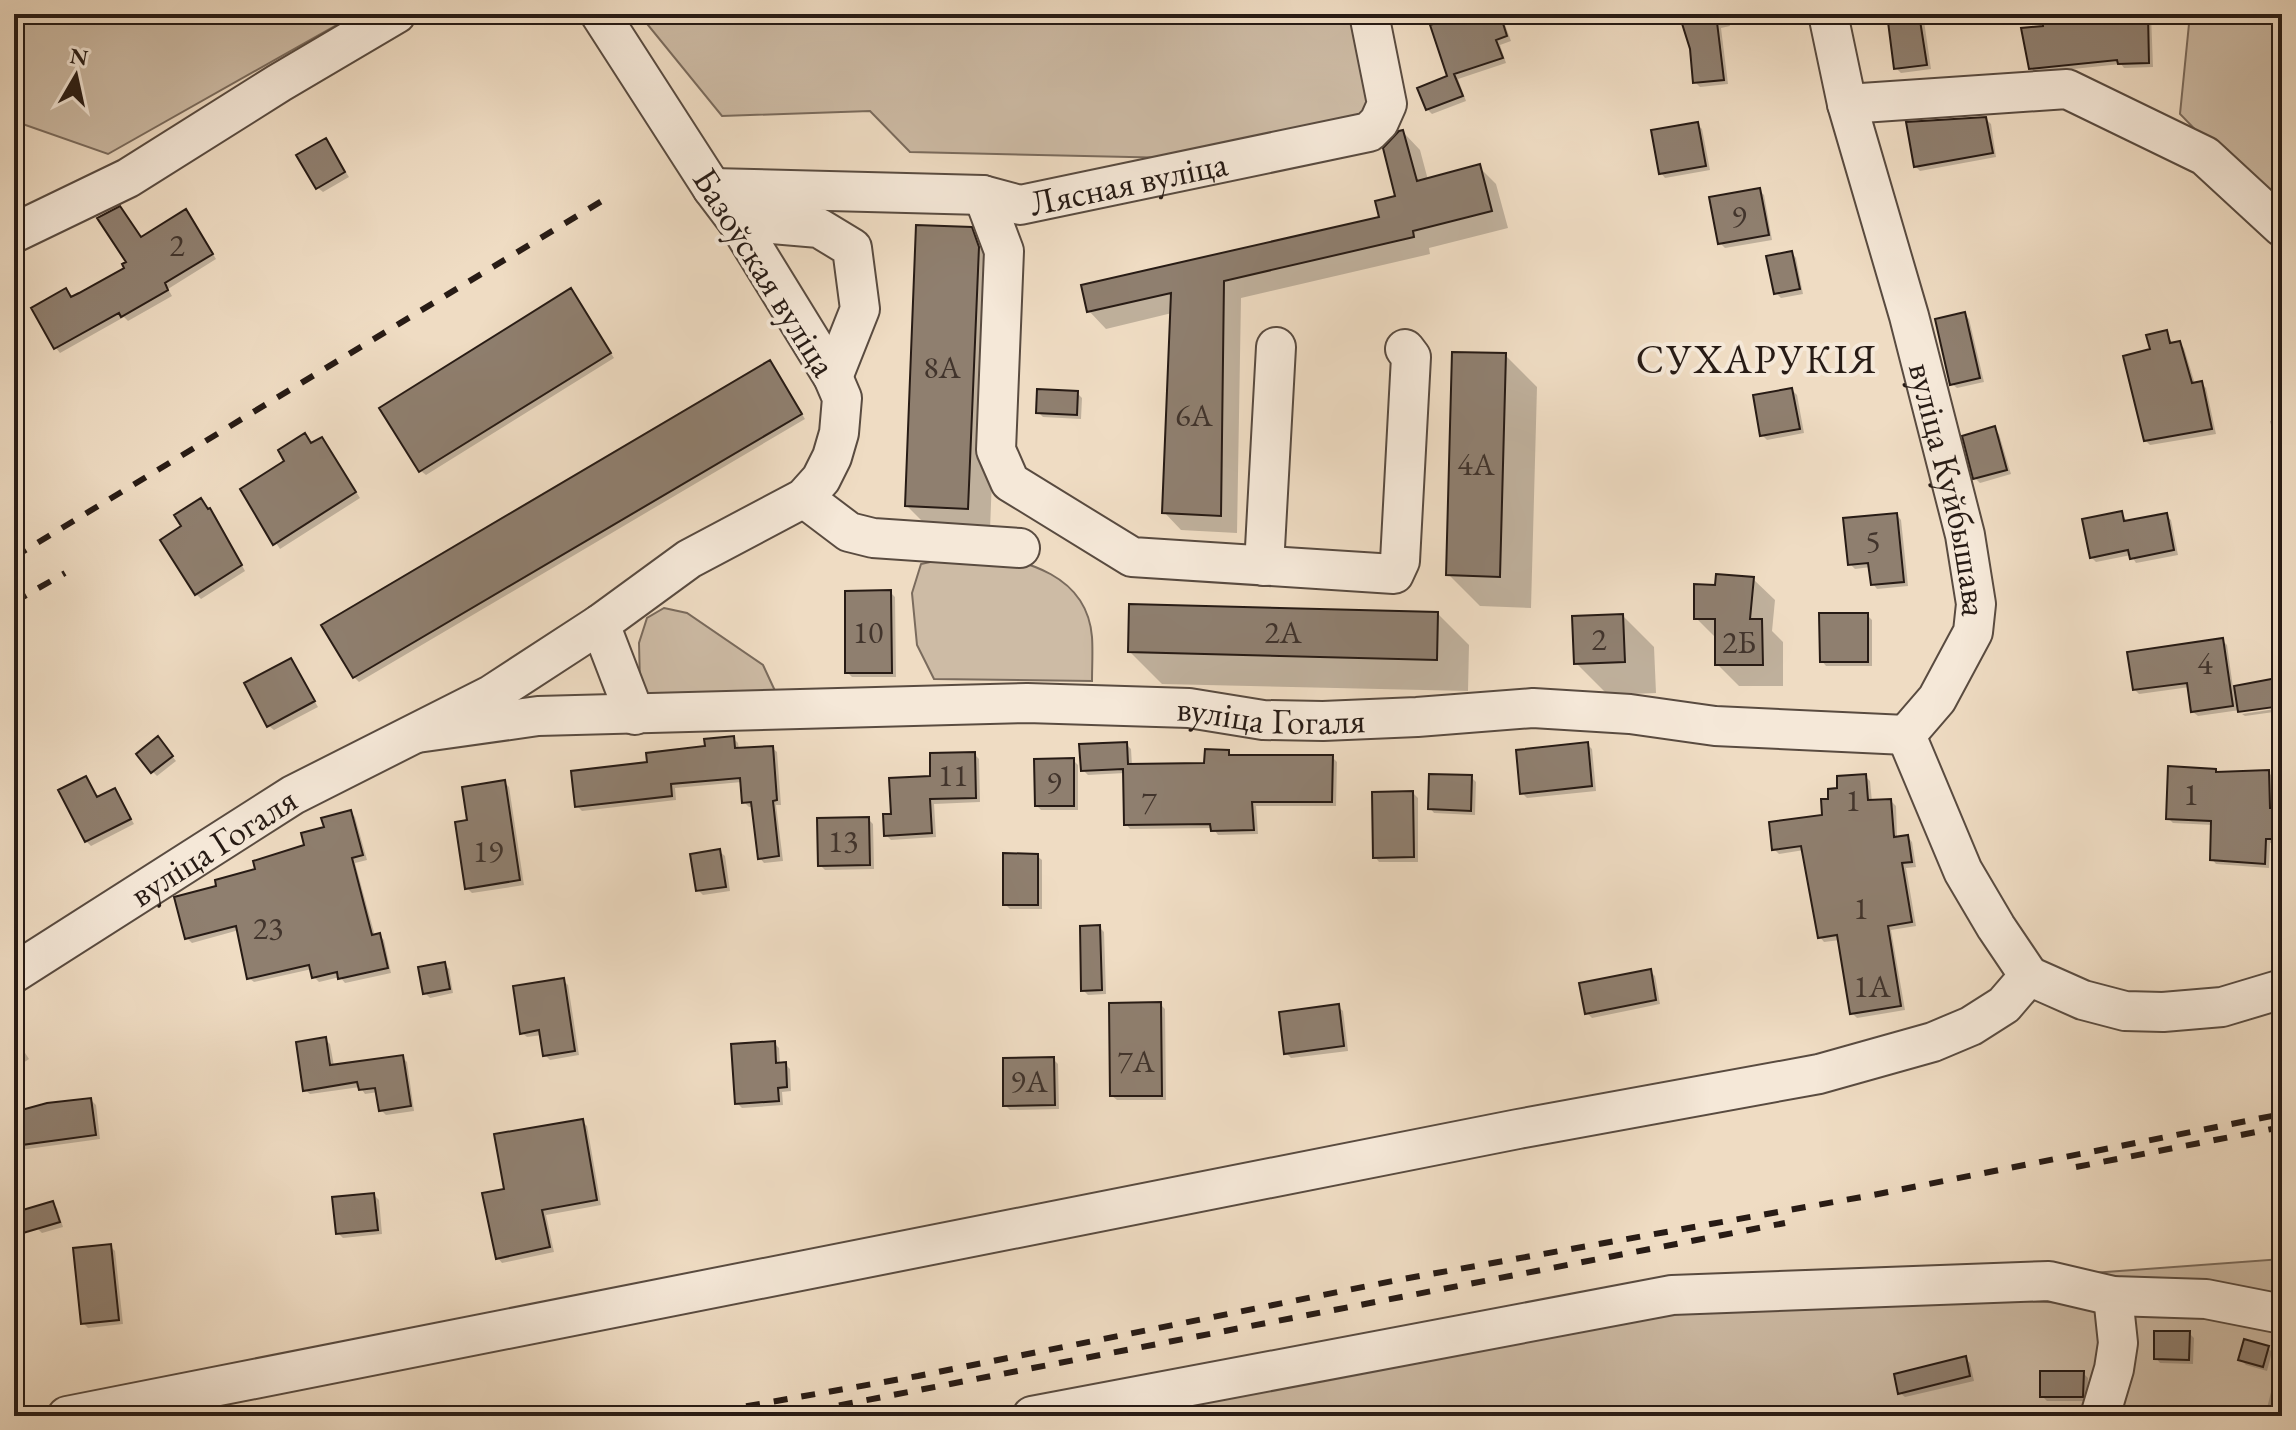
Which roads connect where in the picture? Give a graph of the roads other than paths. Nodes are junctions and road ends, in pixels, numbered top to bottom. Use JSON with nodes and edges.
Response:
{"nodes":[{"id":1,"x":396,"y":14,"type":"edge"},
{"id":2,"x":600,"y":14,"type":"edge"},
{"id":3,"x":1369,"y":14,"type":"edge"},
{"id":4,"x":1828,"y":14,"type":"edge"},
{"id":5,"x":1847,"y":104,"type":"junction"},
{"id":6,"x":712,"y":188,"type":"junction"},
{"id":7,"x":983,"y":195,"type":"junction"},
{"id":8,"x":14,"y":206,"type":"edge"},
{"id":9,"x":70,"y":208,"type":"junction"},
{"id":10,"x":737,"y":221,"type":"junction"},
{"id":11,"x":2282,"y":227,"type":"edge"},
{"id":12,"x":14,"y":233,"type":"edge"},
{"id":13,"x":1276,"y":347,"type":"dead end"},
{"id":14,"x":1405,"y":349,"type":"dead end"},
{"id":15,"x":833,"y":377,"type":"junction"},
{"id":16,"x":804,"y":498,"type":"junction"},
{"id":17,"x":1020,"y":548,"type":"dead end"},
{"id":18,"x":1264,"y":566,"type":"junction"},
{"id":19,"x":600,"y":624,"type":"junction"},
{"id":20,"x":635,"y":715,"type":"junction"},
{"id":21,"x":417,"y":733,"type":"junction"},
{"id":22,"x":1906,"y":735,"type":"junction"},
{"id":23,"x":14,"y":973,"type":"edge"},
{"id":24,"x":2029,"y":976,"type":"junction"},
{"id":25,"x":2282,"y":989,"type":"edge"},
{"id":26,"x":2102,"y":1292,"type":"junction"},
{"id":27,"x":2282,"y":1314,"type":"edge"},
{"id":28,"x":67,"y":1416,"type":"edge"},
{"id":29,"x":1032,"y":1416,"type":"edge"},
{"id":30,"x":2100,"y":1416,"type":"edge"}],
"edges":[{"from":1,"to":9,"type":"street"},
{"from":2,"to":6,"type":"street","name":"Базоўская вуліца"},
{"from":3,"to":7,"type":"street","name":"Лясная вуліца"},
{"from":4,"to":5,"type":"street","name":"вуліца Куйбышава"},
{"from":5,"to":11,"type":"street"},
{"from":5,"to":22,"type":"street","name":"вуліца Куйбышава"},
{"from":6,"to":7,"type":"street","name":"Лясная вуліца"},
{"from":6,"to":10,"type":"street","name":"Базоўская вуліца"},
{"from":7,"to":18,"type":"street"},
{"from":8,"to":9,"type":"street"},
{"from":9,"to":12,"type":"street"},
{"from":10,"to":15,"type":"street","name":"Базоўская вуліца"},
{"from":10,"to":15,"type":"street"},
{"from":13,"to":18,"type":"street"},
{"from":14,"to":18,"type":"street"},
{"from":15,"to":16,"type":"street","name":"Базоўская вуліца"},
{"from":16,"to":17,"type":"street"},
{"from":16,"to":19,"type":"street","name":"Базоўская вуліца"},
{"from":19,"to":20,"type":"street"},
{"from":19,"to":21,"type":"street","name":"вуліца Гогаля"},
{"from":20,"to":21,"type":"street","name":"вуліца Гогаля"},
{"from":20,"to":22,"type":"street","name":"вуліца Гогаля"},
{"from":21,"to":23,"type":"street","name":"вуліца Гогаля"},
{"from":22,"to":24,"type":"street"},
{"from":24,"to":25,"type":"street"},
{"from":24,"to":28,"type":"street"},
{"from":26,"to":27,"type":"street"},
{"from":26,"to":29,"type":"street"},
{"from":26,"to":30,"type":"street"}]}
